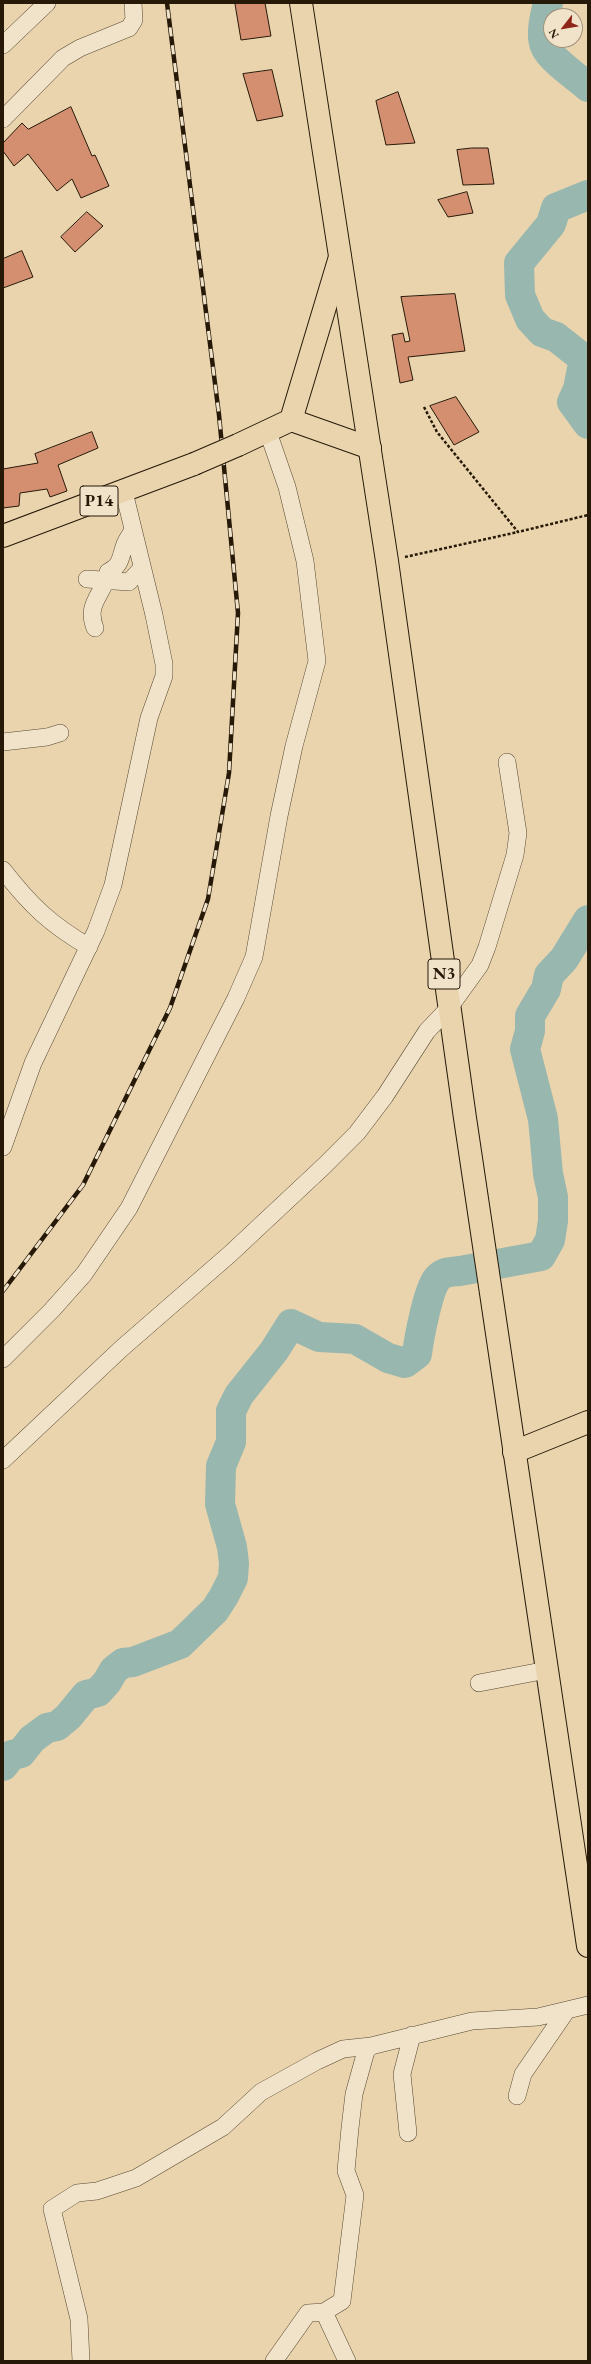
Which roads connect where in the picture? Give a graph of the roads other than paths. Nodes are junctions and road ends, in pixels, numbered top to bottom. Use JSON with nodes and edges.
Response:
{"nodes":[{"id":1,"x":47,"y":3,"type":"edge"},
{"id":2,"x":133,"y":3,"type":"edge"},
{"id":3,"x":301,"y":3,"type":"edge"},
{"id":4,"x":3,"y":45,"type":"edge"},
{"id":5,"x":3,"y":119,"type":"edge"},
{"id":6,"x":340,"y":257,"type":"junction"},
{"id":7,"x":291,"y":420,"type":"junction"},
{"id":8,"x":268,"y":432,"type":"junction"},
{"id":9,"x":370,"y":448,"type":"junction"},
{"id":10,"x":124,"y":492,"type":"junction"},
{"id":11,"x":133,"y":530,"type":"junction"},
{"id":12,"x":3,"y":536,"type":"edge"},
{"id":13,"x":142,"y":568,"type":"junction"},
{"id":14,"x":86,"y":578,"type":"dead end"},
{"id":15,"x":106,"y":581,"type":"junction"},
{"id":16,"x":95,"y":628,"type":"dead end"},
{"id":17,"x":60,"y":734,"type":"dead end"},
{"id":18,"x":3,"y":742,"type":"edge"},
{"id":19,"x":507,"y":762,"type":"dead end"},
{"id":20,"x":3,"y":870,"type":"edge"},
{"id":21,"x":89,"y":947,"type":"junction"},
{"id":22,"x":449,"y":1008,"type":"junction"},
{"id":23,"x":3,"y":1147,"type":"edge"},
{"id":24,"x":3,"y":1359,"type":"edge"},
{"id":25,"x":588,"y":1422,"type":"edge"},
{"id":26,"x":514,"y":1452,"type":"junction"},
{"id":27,"x":3,"y":1460,"type":"edge"},
{"id":28,"x":547,"y":1670,"type":"junction"},
{"id":29,"x":479,"y":1683,"type":"dead end"},
{"id":30,"x":588,"y":1946,"type":"edge"},
{"id":31,"x":588,"y":2005,"type":"edge"},
{"id":32,"x":567,"y":2010,"type":"junction"},
{"id":33,"x":412,"y":2035,"type":"junction"},
{"id":34,"x":371,"y":2046,"type":"junction"},
{"id":35,"x":517,"y":2096,"type":"dead end"},
{"id":36,"x":408,"y":2133,"type":"dead end"},
{"id":37,"x":324,"y":2312,"type":"junction"},
{"id":38,"x":81,"y":2361,"type":"edge"},
{"id":39,"x":274,"y":2361,"type":"edge"},
{"id":40,"x":347,"y":2361,"type":"edge"}],
"edges":[{"from":1,"to":4,"type":"street"},
{"from":2,"to":5,"type":"street"},
{"from":3,"to":6,"type":"main road","number":"N3"},
{"from":6,"to":7,"type":"main road"},
{"from":6,"to":9,"type":"main road","number":"N3"},
{"from":7,"to":8,"type":"main road","number":"P14"},
{"from":7,"to":9,"type":"main road"},
{"from":8,"to":10,"type":"main road","number":"P14","bridge":true},
{"from":8,"to":24,"type":"street"},
{"from":9,"to":22,"type":"main road","number":"N3"},
{"from":10,"to":11,"type":"street"},
{"from":10,"to":12,"type":"main road","number":"P14"},
{"from":11,"to":13,"type":"street"},
{"from":11,"to":15,"type":"street"},
{"from":13,"to":15,"type":"street"},
{"from":13,"to":21,"type":"street"},
{"from":14,"to":15,"type":"street"},
{"from":15,"to":16,"type":"street"},
{"from":17,"to":18,"type":"street"},
{"from":19,"to":22,"type":"street"},
{"from":20,"to":21,"type":"street"},
{"from":21,"to":23,"type":"street"},
{"from":22,"to":26,"type":"main road","number":"N3"},
{"from":22,"to":27,"type":"street"},
{"from":25,"to":26,"type":"main road"},
{"from":26,"to":28,"type":"main road","number":"N3"},
{"from":28,"to":29,"type":"street"},
{"from":28,"to":30,"type":"main road","number":"N3"},
{"from":31,"to":32,"type":"street"},
{"from":32,"to":33,"type":"street"},
{"from":32,"to":35,"type":"street"},
{"from":33,"to":34,"type":"street"},
{"from":33,"to":36,"type":"street"},
{"from":34,"to":37,"type":"street"},
{"from":34,"to":38,"type":"street"},
{"from":37,"to":39,"type":"street"},
{"from":37,"to":40,"type":"street"}]}
